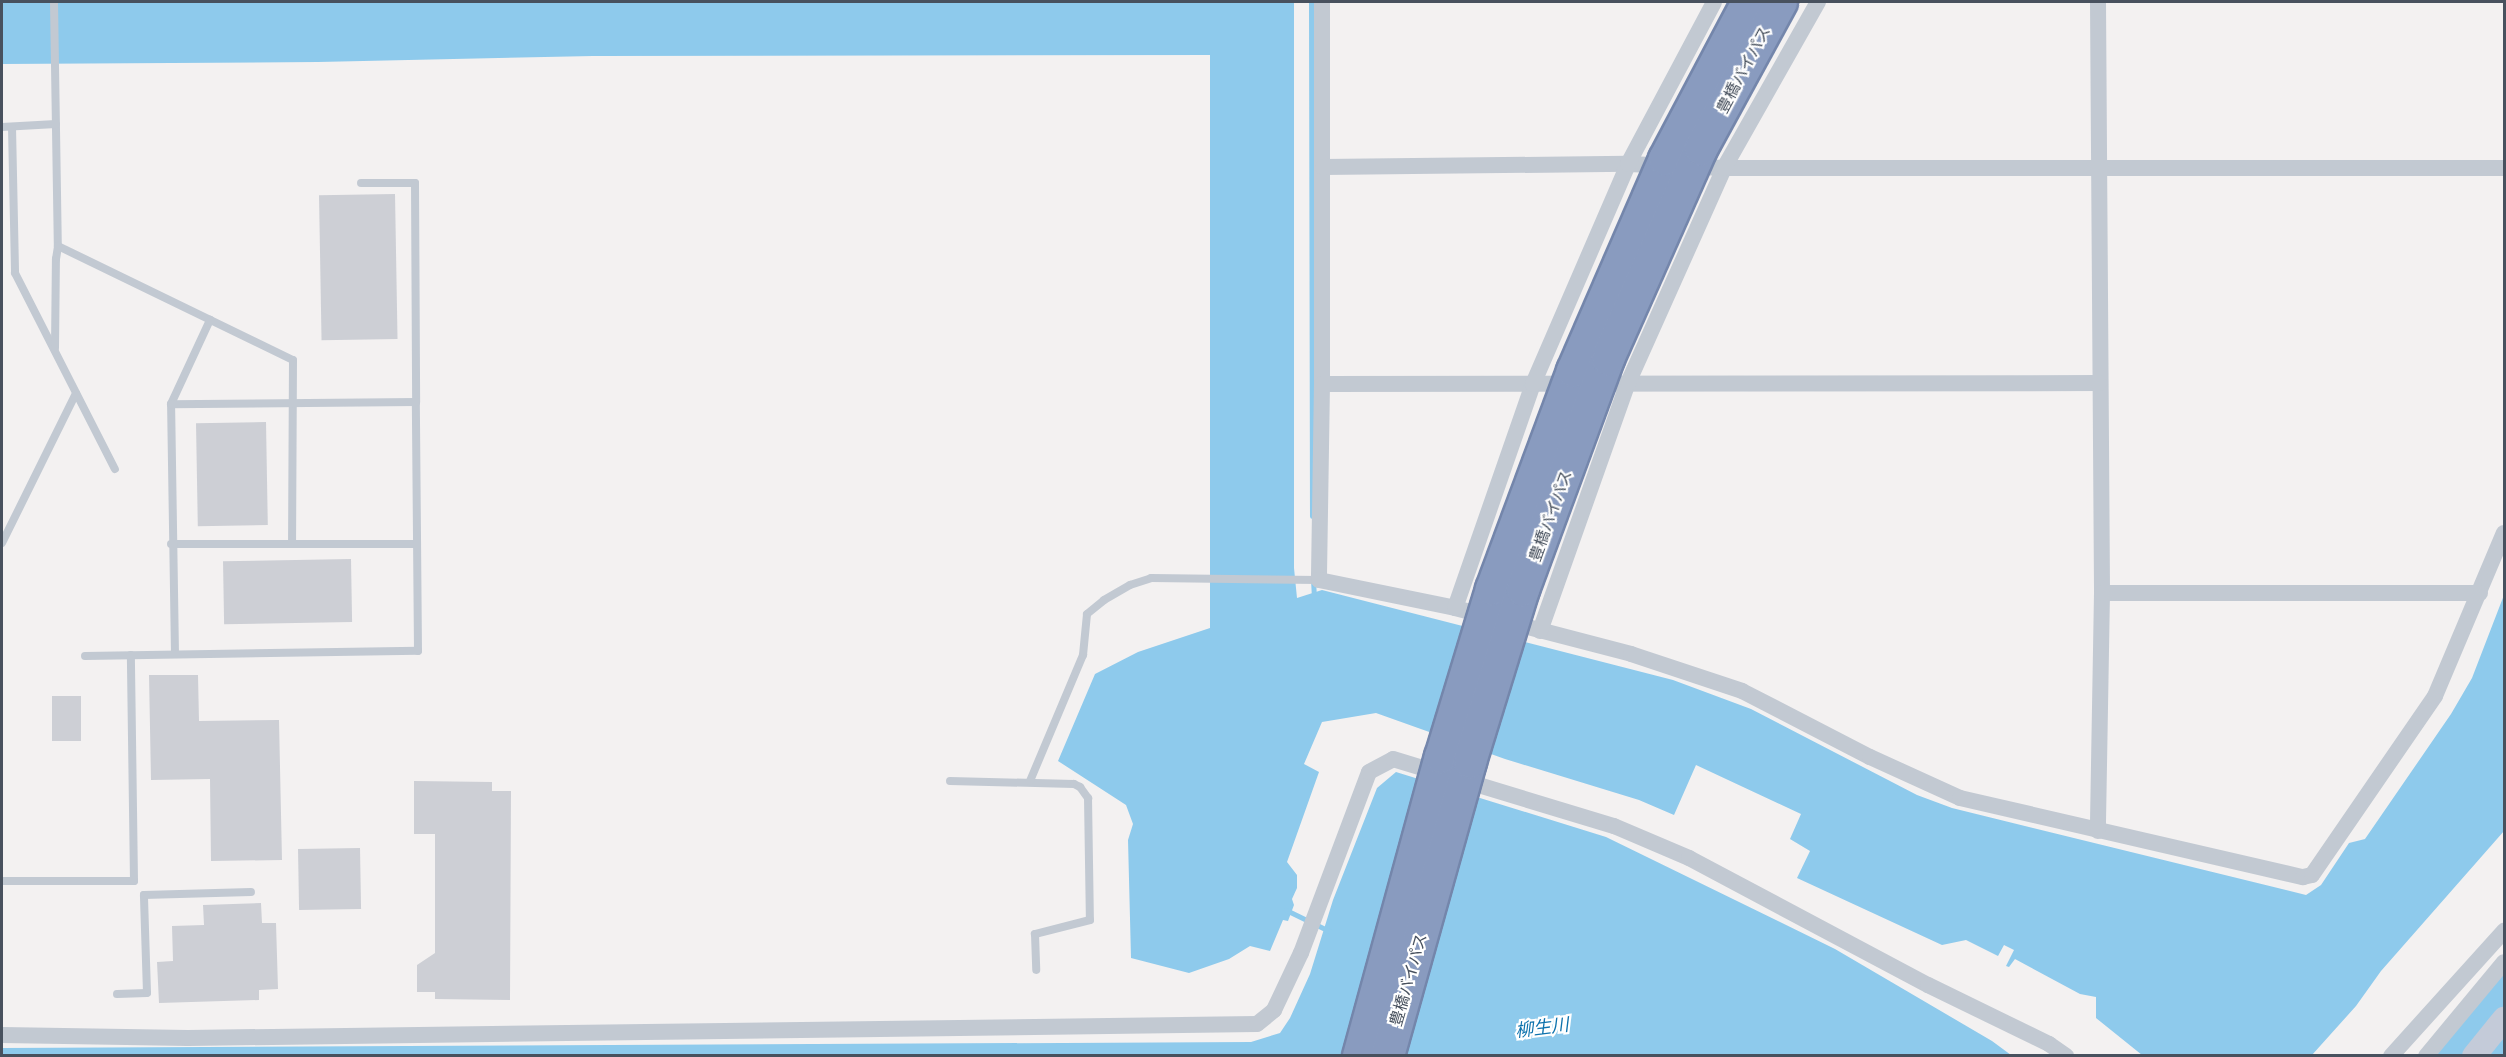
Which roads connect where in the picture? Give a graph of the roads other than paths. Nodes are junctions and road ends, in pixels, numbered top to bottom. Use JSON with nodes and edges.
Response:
{"nodes":[{"id":1,"x":54,"y":2,"type":"edge"},
{"id":2,"x":1322,"y":2,"type":"edge"},
{"id":3,"x":1714,"y":2,"type":"edge"},
{"id":4,"x":1748,"y":2,"type":"edge"},
{"id":5,"x":1781,"y":2,"type":"edge"},
{"id":6,"x":1818,"y":2,"type":"edge"},
{"id":7,"x":2098,"y":2,"type":"edge"},
{"id":8,"x":56,"y":124,"type":"junction"},
{"id":9,"x":2,"y":127,"type":"edge"},
{"id":10,"x":12,"y":127,"type":"junction"},
{"id":11,"x":1628,"y":164,"type":"junction"},
{"id":12,"x":1323,"y":167,"type":"junction"},
{"id":13,"x":1724,"y":168,"type":"junction"},
{"id":14,"x":2099,"y":168,"type":"junction"},
{"id":15,"x":2505,"y":168,"type":"edge"},
{"id":16,"x":361,"y":183,"type":"dead end"},
{"id":17,"x":58,"y":246,"type":"junction"},
{"id":18,"x":210,"y":320,"type":"junction"},
{"id":19,"x":55,"y":351,"type":"junction"},
{"id":20,"x":1628,"y":383,"type":"junction"},
{"id":21,"x":2099,"y":383,"type":"junction"},
{"id":22,"x":1322,"y":384,"type":"junction"},
{"id":23,"x":1533,"y":384,"type":"junction"},
{"id":24,"x":76,"y":393,"type":"junction"},
{"id":25,"x":293,"y":401,"type":"junction"},
{"id":26,"x":416,"y":402,"type":"junction"},
{"id":27,"x":171,"y":404,"type":"junction"},
{"id":28,"x":115,"y":469,"type":"dead end"},
{"id":29,"x":2505,"y":533,"type":"edge"},
{"id":30,"x":2,"y":543,"type":"edge"},
{"id":31,"x":292,"y":543,"type":"junction"},
{"id":32,"x":171,"y":544,"type":"junction"},
{"id":33,"x":416,"y":544,"type":"junction"},
{"id":34,"x":1318,"y":580,"type":"junction"},
{"id":35,"x":2102,"y":593,"type":"junction"},
{"id":36,"x":2480,"y":593,"type":"junction"},
{"id":37,"x":1455,"y":608,"type":"junction"},
{"id":38,"x":1540,"y":631,"type":"junction"},
{"id":39,"x":174,"y":654,"type":"junction"},
{"id":40,"x":130,"y":655,"type":"junction"},
{"id":41,"x":85,"y":656,"type":"dead end"},
{"id":42,"x":950,"y":781,"type":"dead end"},
{"id":43,"x":1030,"y":781,"type":"junction"},
{"id":44,"x":2098,"y":831,"type":"junction"},
{"id":45,"x":2,"y":880,"type":"edge"},
{"id":46,"x":134,"y":881,"type":"junction"},
{"id":47,"x":251,"y":892,"type":"dead end"},
{"id":48,"x":144,"y":895,"type":"junction"},
{"id":49,"x":2505,"y":931,"type":"edge"},
{"id":50,"x":2505,"y":962,"type":"edge"},
{"id":51,"x":1036,"y":970,"type":"dead end"},
{"id":52,"x":117,"y":994,"type":"dead end"},
{"id":53,"x":2505,"y":1019,"type":"edge"},
{"id":54,"x":2,"y":1035,"type":"edge"},
{"id":55,"x":1359,"y":1056,"type":"edge"},
{"id":56,"x":1388,"y":1056,"type":"edge"},
{"id":57,"x":2066,"y":1056,"type":"edge"},
{"id":58,"x":2391,"y":1056,"type":"edge"},
{"id":59,"x":2426,"y":1056,"type":"edge"},
{"id":60,"x":2474,"y":1056,"type":"edge"}],
"edges":[{"from":1,"to":8,"type":"lane"},
{"from":2,"to":12,"type":"street"},
{"from":3,"to":11,"type":"street"},
{"from":4,"to":55,"type":"highway","name":"豊橋バイパス","bridge":true},
{"from":5,"to":56,"type":"highway","name":"豊橋バイパス","bridge":true},
{"from":6,"to":13,"type":"street"},
{"from":7,"to":14,"type":"street"},
{"from":8,"to":10,"type":"lane"},
{"from":8,"to":17,"type":"lane"},
{"from":9,"to":10,"type":"lane"},
{"from":10,"to":19,"type":"lane"},
{"from":11,"to":12,"type":"street"},
{"from":11,"to":13,"type":"street"},
{"from":11,"to":23,"type":"street"},
{"from":12,"to":22,"type":"street"},
{"from":13,"to":14,"type":"street"},
{"from":13,"to":20,"type":"street"},
{"from":14,"to":15,"type":"street"},
{"from":14,"to":21,"type":"street"},
{"from":16,"to":26,"type":"lane"},
{"from":17,"to":18,"type":"lane"},
{"from":17,"to":19,"type":"lane"},
{"from":18,"to":25,"type":"lane"},
{"from":18,"to":27,"type":"lane"},
{"from":19,"to":24,"type":"lane"},
{"from":20,"to":21,"type":"street"},
{"from":20,"to":23,"type":"street"},
{"from":20,"to":38,"type":"street"},
{"from":21,"to":35,"type":"street"},
{"from":22,"to":23,"type":"street"},
{"from":22,"to":34,"type":"street"},
{"from":23,"to":37,"type":"street"},
{"from":24,"to":28,"type":"lane"},
{"from":24,"to":30,"type":"lane"},
{"from":25,"to":26,"type":"lane"},
{"from":25,"to":27,"type":"lane"},
{"from":25,"to":31,"type":"lane"},
{"from":26,"to":33,"type":"lane"},
{"from":27,"to":32,"type":"lane"},
{"from":29,"to":36,"type":"street"},
{"from":31,"to":32,"type":"lane"},
{"from":31,"to":33,"type":"lane"},
{"from":32,"to":39,"type":"lane"},
{"from":33,"to":39,"type":"lane"},
{"from":34,"to":37,"type":"street"},
{"from":34,"to":43,"type":"lane"},
{"from":35,"to":36,"type":"street"},
{"from":35,"to":44,"type":"street"},
{"from":36,"to":44,"type":"street"},
{"from":37,"to":38,"type":"street"},
{"from":38,"to":44,"type":"street"},
{"from":39,"to":40,"type":"lane"},
{"from":40,"to":41,"type":"lane"},
{"from":40,"to":46,"type":"lane"},
{"from":42,"to":43,"type":"lane"},
{"from":43,"to":51,"type":"lane"},
{"from":45,"to":46,"type":"lane"},
{"from":46,"to":48,"type":"lane"},
{"from":47,"to":48,"type":"lane"},
{"from":48,"to":52,"type":"lane"},
{"from":49,"to":58,"type":"street"},
{"from":50,"to":59,"type":"street"},
{"from":53,"to":60,"type":"street"},
{"from":54,"to":57,"type":"street"}]}
